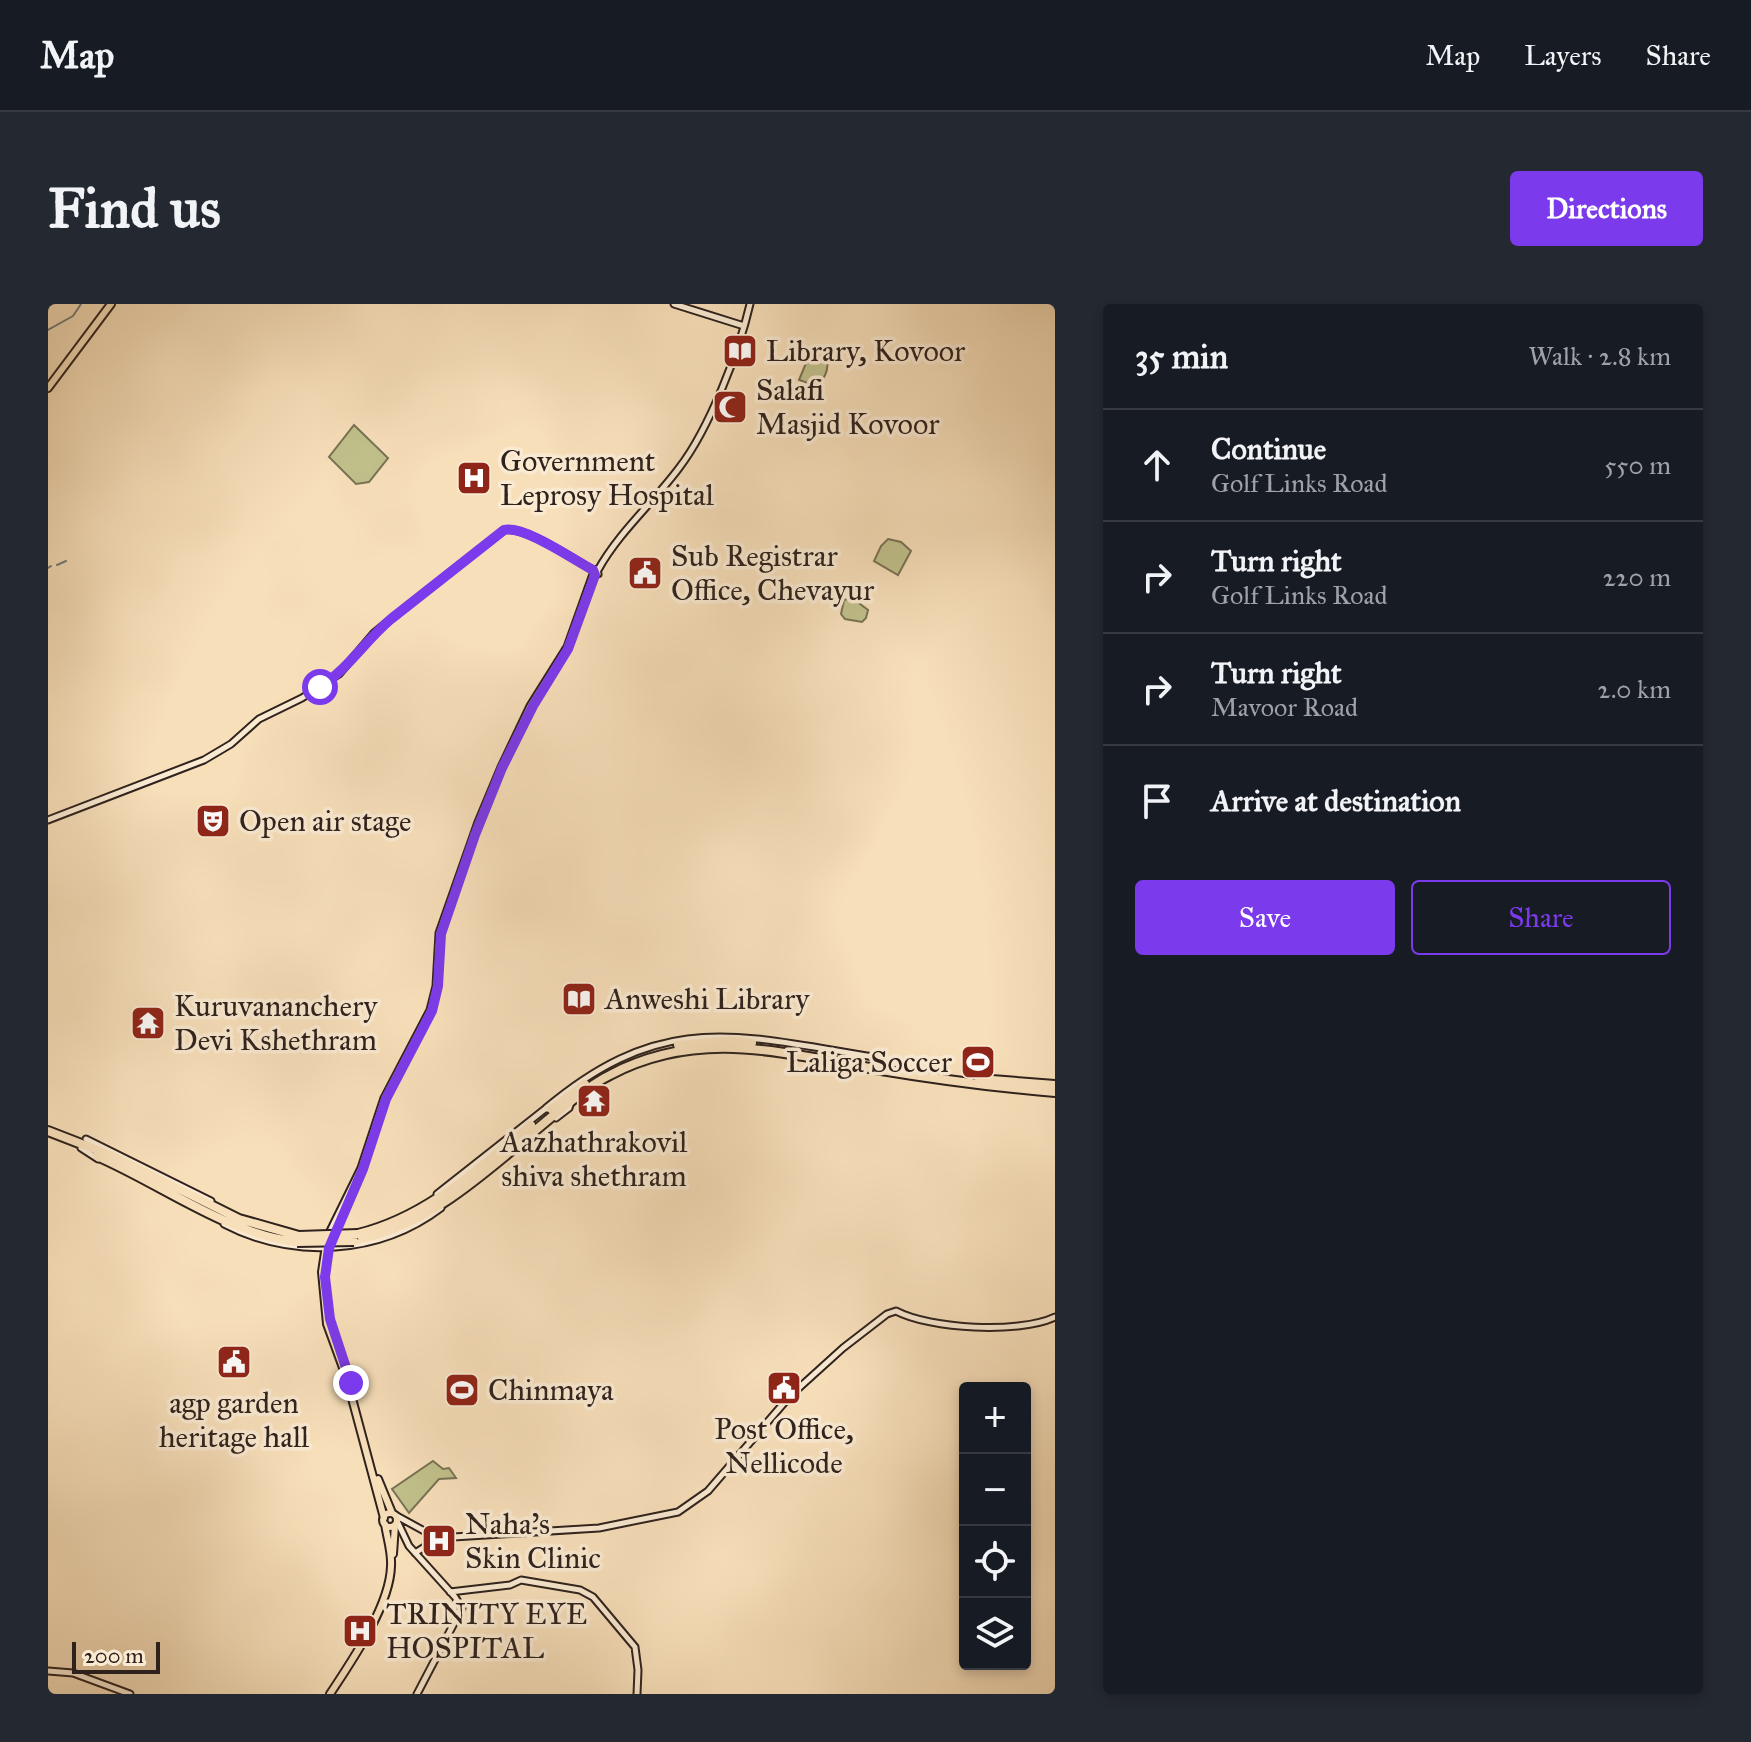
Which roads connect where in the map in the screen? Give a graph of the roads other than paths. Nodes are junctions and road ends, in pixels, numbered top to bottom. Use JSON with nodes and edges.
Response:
{"nodes":[{"id":1,"x":111,"y":304,"type":"edge"},
{"id":2,"x":674,"y":304,"type":"edge"},
{"id":3,"x":748,"y":307,"type":"edge"},
{"id":4,"x":743,"y":325,"type":"junction"},
{"id":5,"x":48,"y":388,"type":"edge"},
{"id":6,"x":595,"y":572,"type":"junction"},
{"id":7,"x":48,"y":820,"type":"edge"},
{"id":8,"x":1055,"y":1085,"type":"edge"},
{"id":9,"x":1055,"y":1092,"type":"edge"},
{"id":10,"x":571,"y":1101,"type":"junction"},
{"id":11,"x":548,"y":1109,"type":"junction"},
{"id":12,"x":48,"y":1133,"type":"edge"},
{"id":13,"x":86,"y":1139,"type":"dead end"},
{"id":14,"x":163,"y":1184,"type":"junction"},
{"id":15,"x":335,"y":1233,"type":"junction"},
{"id":16,"x":356,"y":1238,"type":"junction"},
{"id":17,"x":327,"y":1248,"type":"junction"},
{"id":18,"x":1055,"y":1317,"type":"edge"},
{"id":19,"x":395,"y":1519,"type":"junction"},
{"id":20,"x":384,"y":1521,"type":"junction"},
{"id":21,"x":437,"y":1538,"type":"junction"},
{"id":22,"x":415,"y":1553,"type":"junction"},
{"id":23,"x":450,"y":1592,"type":"junction"},
{"id":24,"x":48,"y":1671,"type":"edge"},
{"id":25,"x":130,"y":1694,"type":"edge"},
{"id":26,"x":332,"y":1694,"type":"edge"},
{"id":27,"x":417,"y":1694,"type":"edge"},
{"id":28,"x":637,"y":1694,"type":"edge"}],
"edges":[{"from":1,"to":5,"type":"main road"},
{"from":2,"to":4,"type":"street"},
{"from":3,"to":4,"type":"street"},
{"from":4,"to":6,"type":"street"},
{"from":6,"to":7,"type":"street"},
{"from":6,"to":15,"type":"street"},
{"from":6,"to":15,"type":"street"},
{"from":8,"to":11,"type":"highway"},
{"from":9,"to":10,"type":"highway"},
{"from":10,"to":16,"type":"highway"},
{"from":10,"to":17,"type":"street"},
{"from":11,"to":15,"type":"street"},
{"from":11,"to":16,"type":"highway"},
{"from":12,"to":14,"type":"highway"},
{"from":12,"to":14,"type":"highway"},
{"from":13,"to":14,"type":"street"},
{"from":14,"to":15,"type":"street"},
{"from":14,"to":16,"type":"highway","bridge":true},
{"from":14,"to":17,"type":"street"},
{"from":15,"to":17,"type":"main road"},
{"from":17,"to":19,"type":"main road"},
{"from":17,"to":20,"type":"main road"},
{"from":18,"to":21,"type":"street"},
{"from":19,"to":20,"type":"main road"},
{"from":19,"to":20,"type":"main road"},
{"from":19,"to":21,"type":"street"},
{"from":19,"to":22,"type":"street"},
{"from":19,"to":26,"type":"main road"},
{"from":20,"to":26,"type":"main road"},
{"from":21,"to":22,"type":"street"},
{"from":22,"to":23,"type":"street"},
{"from":23,"to":27,"type":"street"},
{"from":23,"to":28,"type":"street"},
{"from":24,"to":25,"type":"street"}]}
